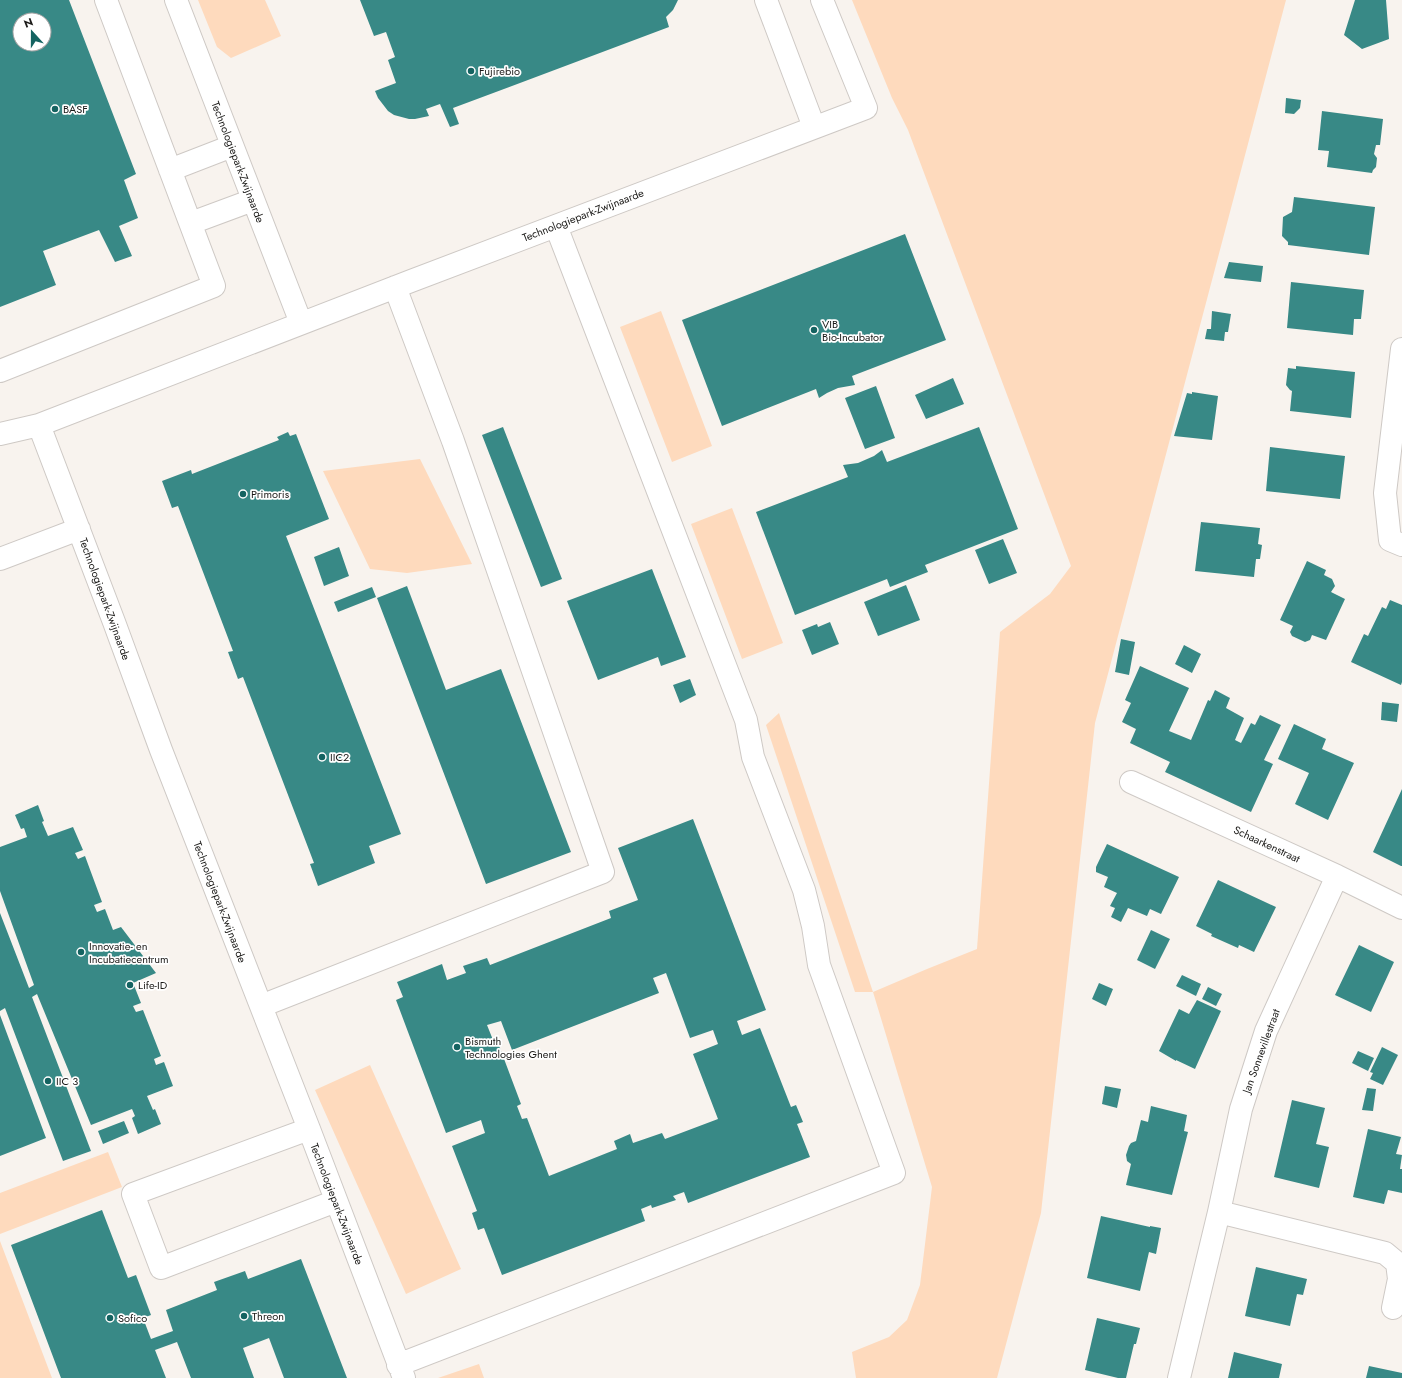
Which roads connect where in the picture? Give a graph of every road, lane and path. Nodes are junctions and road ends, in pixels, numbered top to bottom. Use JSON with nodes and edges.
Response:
{"nodes":[{"id":1,"x":106,"y":0,"type":"edge"},
{"id":2,"x":176,"y":0,"type":"edge"},
{"id":3,"x":766,"y":0,"type":"edge"},
{"id":4,"x":822,"y":0,"type":"edge"},
{"id":5,"x":814,"y":127,"type":"junction"},
{"id":6,"x":232,"y":146,"type":"junction"},
{"id":7,"x":170,"y":170,"type":"junction"},
{"id":8,"x":253,"y":200,"type":"junction"},
{"id":9,"x":191,"y":223,"type":"junction"},
{"id":10,"x":556,"y":226,"type":"junction"},
{"id":11,"x":395,"y":287,"type":"junction"},
{"id":12,"x":301,"y":323,"type":"junction"},
{"id":13,"x":1402,"y":349,"type":"edge"},
{"id":14,"x":0,"y":370,"type":"edge"},
{"id":15,"x":39,"y":425,"type":"junction"},
{"id":16,"x":0,"y":434,"type":"edge"},
{"id":17,"x":80,"y":529,"type":"junction"},
{"id":18,"x":1402,"y":545,"type":"edge"},
{"id":19,"x":0,"y":560,"type":"edge"},
{"id":20,"x":1131,"y":782,"type":"dead end"},
{"id":21,"x":1337,"y":876,"type":"junction"},
{"id":22,"x":1402,"y":908,"type":"edge"},
{"id":23,"x":261,"y":1006,"type":"junction"},
{"id":24,"x":309,"y":1129,"type":"junction"},
{"id":25,"x":336,"y":1201,"type":"junction"},
{"id":26,"x":1219,"y":1212,"type":"junction"},
{"id":27,"x":1393,"y":1308,"type":"dead end"},
{"id":28,"x":401,"y":1371,"type":"edge"},
{"id":29,"x":1179,"y":1378,"type":"edge"}],
"edges":[{"from":1,"to":7,"type":"street"},
{"from":2,"to":6,"type":"street","name":"Technologiepark-Zwijnaarde"},
{"from":3,"to":5,"type":"street"},
{"from":4,"to":5,"type":"street","name":"Technologiepark-Zwijnaarde"},
{"from":5,"to":10,"type":"street","name":"Technologiepark-Zwijnaarde"},
{"from":6,"to":7,"type":"street"},
{"from":6,"to":8,"type":"street","name":"Technologiepark-Zwijnaarde"},
{"from":7,"to":9,"type":"street"},
{"from":8,"to":9,"type":"street"},
{"from":8,"to":12,"type":"street","name":"Technologiepark-Zwijnaarde"},
{"from":9,"to":14,"type":"street"},
{"from":10,"to":11,"type":"street","name":"Technologiepark-Zwijnaarde"},
{"from":10,"to":28,"type":"street"},
{"from":11,"to":12,"type":"street","name":"Technologiepark-Zwijnaarde"},
{"from":11,"to":23,"type":"street"},
{"from":12,"to":15,"type":"street","name":"Technologiepark-Zwijnaarde"},
{"from":13,"to":18,"type":"street"},
{"from":15,"to":16,"type":"street","name":"Technologiepark-Zwijnaarde"},
{"from":15,"to":17,"type":"street","name":"Technologiepark-Zwijnaarde"},
{"from":17,"to":19,"type":"street"},
{"from":17,"to":23,"type":"street","name":"Technologiepark-Zwijnaarde"},
{"from":20,"to":21,"type":"street","name":"Schaarkenstraat"},
{"from":21,"to":22,"type":"street","name":"Schaarkenstraat"},
{"from":21,"to":26,"type":"street","name":"Jan Sonnevillestraat"},
{"from":23,"to":24,"type":"street","name":"Technologiepark-Zwijnaarde"},
{"from":24,"to":25,"type":"street","name":"Technologiepark-Zwijnaarde"},
{"from":24,"to":25,"type":"street"},
{"from":25,"to":28,"type":"street","name":"Technologiepark-Zwijnaarde"},
{"from":26,"to":27,"type":"street"},
{"from":26,"to":29,"type":"street","name":"Jan Sonnevillestraat"}]}
